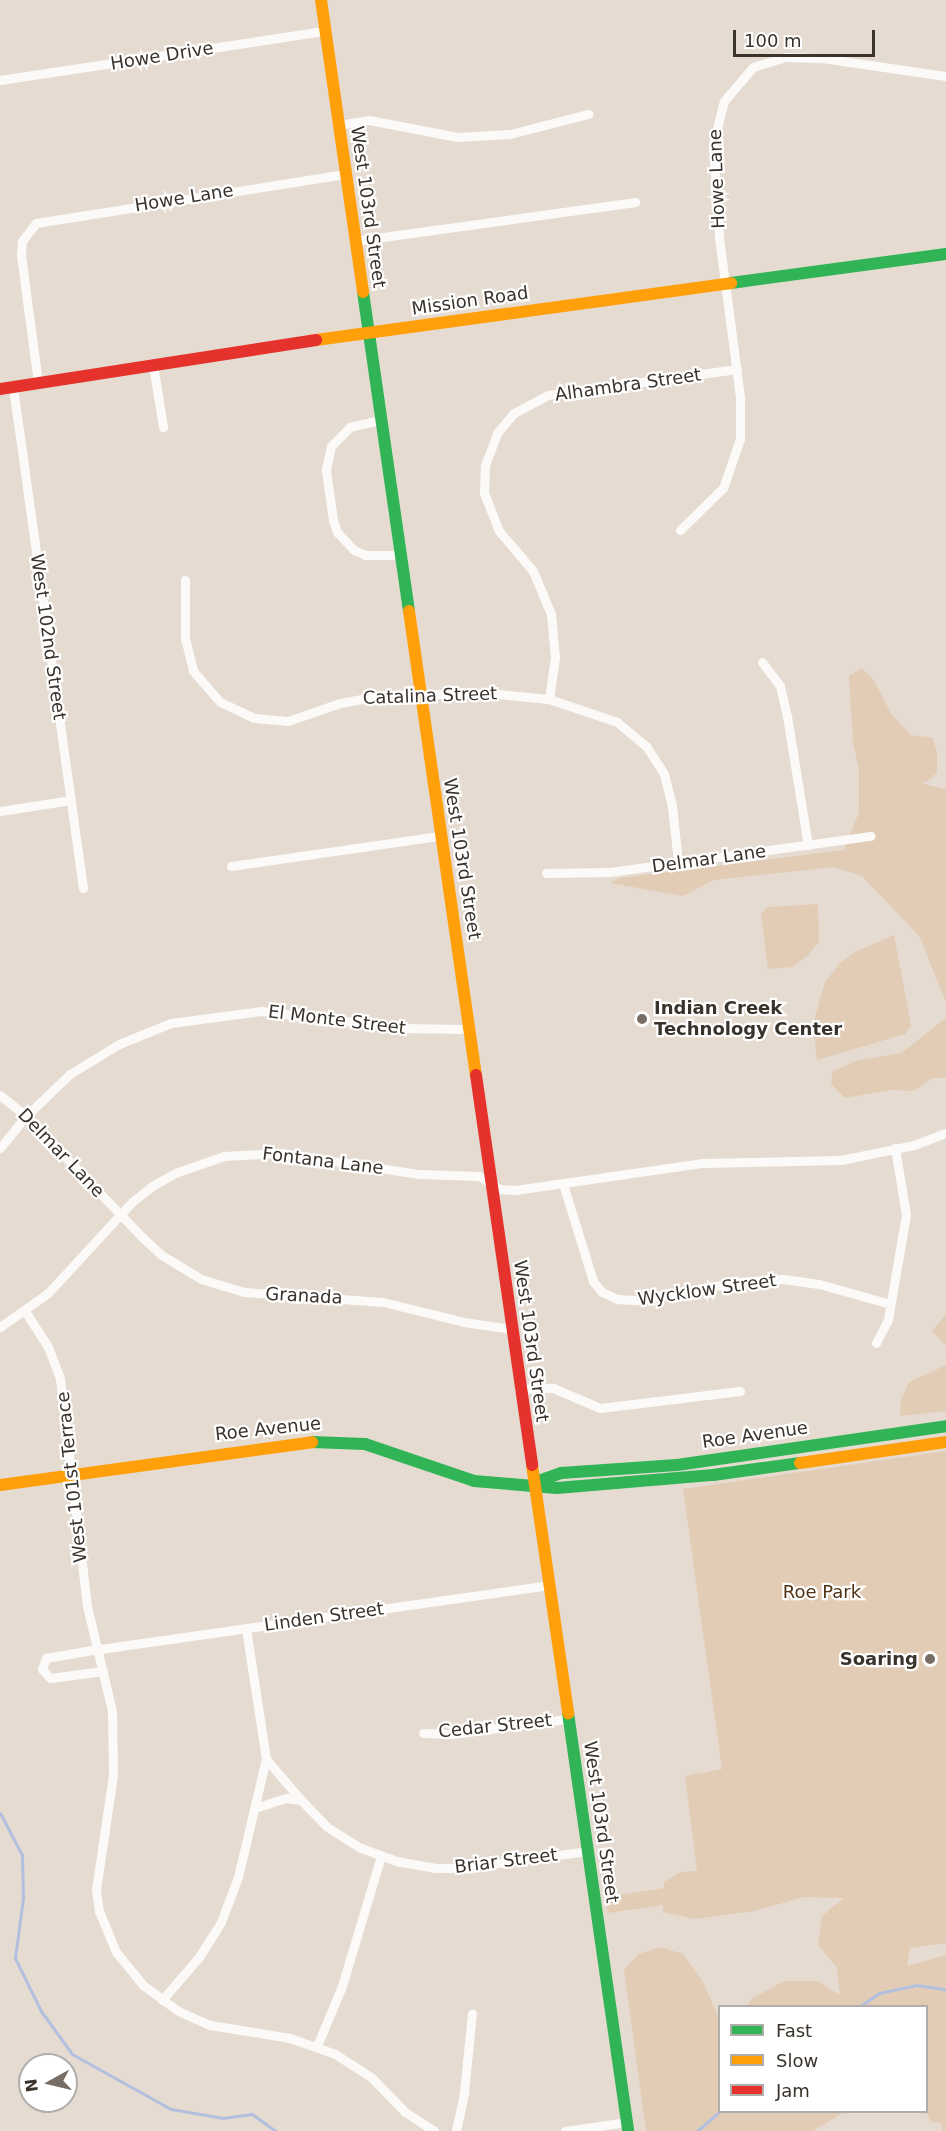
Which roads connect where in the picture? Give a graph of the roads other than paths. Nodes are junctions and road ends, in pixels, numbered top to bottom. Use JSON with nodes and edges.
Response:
{"nodes":[{"id":1,"x":321,"y":0,"type":"edge"},
{"id":2,"x":325,"y":31,"type":"junction"},
{"id":3,"x":946,"y":76,"type":"edge"},
{"id":4,"x":0,"y":80,"type":"edge"},
{"id":5,"x":588,"y":114,"type":"dead end"},
{"id":6,"x":338,"y":125,"type":"junction"},
{"id":7,"x":345,"y":174,"type":"junction"},
{"id":8,"x":635,"y":202,"type":"dead end"},
{"id":9,"x":354,"y":241,"type":"junction"},
{"id":10,"x":946,"y":254,"type":"edge"},
{"id":11,"x":725,"y":285,"type":"junction"},
{"id":12,"x":368,"y":332,"type":"junction"},
{"id":13,"x":153,"y":365,"type":"junction"},
{"id":14,"x":737,"y":369,"type":"junction"},
{"id":15,"x":39,"y":382,"type":"junction"},
{"id":16,"x":6,"y":388,"type":"edge"},
{"id":17,"x":380,"y":420,"type":"junction"},
{"id":18,"x":163,"y":427,"type":"dead end"},
{"id":19,"x":680,"y":530,"type":"dead end"},
{"id":20,"x":400,"y":555,"type":"junction"},
{"id":21,"x":185,"y":580,"type":"dead end"},
{"id":22,"x":762,"y":662,"type":"dead end"},
{"id":23,"x":420,"y":693,"type":"junction"},
{"id":24,"x":549,"y":699,"type":"junction"},
{"id":25,"x":71,"y":800,"type":"junction"},
{"id":26,"x":0,"y":811,"type":"edge"},
{"id":27,"x":440,"y":836,"type":"junction"},
{"id":28,"x":871,"y":836,"type":"dead end"},
{"id":29,"x":808,"y":845,"type":"junction"},
{"id":30,"x":678,"y":862,"type":"junction"},
{"id":31,"x":231,"y":866,"type":"dead end"},
{"id":32,"x":546,"y":873,"type":"dead end"},
{"id":33,"x":83,"y":888,"type":"dead end"},
{"id":34,"x":468,"y":1029,"type":"junction"},
{"id":35,"x":0,"y":1095,"type":"edge"},
{"id":36,"x":26,"y":1116,"type":"junction"},
{"id":37,"x":946,"y":1133,"type":"edge"},
{"id":38,"x":0,"y":1148,"type":"edge"},
{"id":39,"x":896,"y":1149,"type":"junction"},
{"id":40,"x":490,"y":1183,"type":"junction"},
{"id":41,"x":563,"y":1184,"type":"junction"},
{"id":42,"x":120,"y":1214,"type":"junction"},
{"id":43,"x":890,"y":1304,"type":"junction"},
{"id":44,"x":26,"y":1311,"type":"junction"},
{"id":45,"x":0,"y":1327,"type":"edge"},
{"id":46,"x":511,"y":1329,"type":"junction"},
{"id":47,"x":876,"y":1343,"type":"dead end"},
{"id":48,"x":519,"y":1389,"type":"junction"},
{"id":49,"x":740,"y":1391,"type":"dead end"},
{"id":50,"x":946,"y":1426,"type":"edge"},
{"id":51,"x":910,"y":1431,"type":"junction"},
{"id":52,"x":946,"y":1443,"type":"edge"},
{"id":53,"x":908,"y":1448,"type":"junction"},
{"id":54,"x":70,"y":1477,"type":"junction"},
{"id":55,"x":534,"y":1483,"type":"junction"},
{"id":56,"x":0,"y":1485,"type":"edge"},
{"id":57,"x":549,"y":1584,"type":"junction"},
{"id":58,"x":246,"y":1629,"type":"junction"},
{"id":59,"x":99,"y":1650,"type":"junction"},
{"id":60,"x":103,"y":1671,"type":"junction"},
{"id":61,"x":567,"y":1719,"type":"junction"},
{"id":62,"x":423,"y":1733,"type":"dead end"},
{"id":63,"x":266,"y":1759,"type":"junction"},
{"id":64,"x":301,"y":1800,"type":"junction"},
{"id":65,"x":255,"y":1808,"type":"junction"},
{"id":66,"x":587,"y":1851,"type":"junction"},
{"id":67,"x":381,"y":1856,"type":"junction"},
{"id":68,"x":162,"y":2000,"type":"junction"},
{"id":69,"x":472,"y":2013,"type":"dead end"},
{"id":70,"x":316,"y":2046,"type":"junction"},
{"id":71,"x":627,"y":2126,"type":"edge"},
{"id":72,"x":434,"y":2131,"type":"edge"},
{"id":73,"x":456,"y":2131,"type":"edge"},
{"id":74,"x":564,"y":2131,"type":"edge"}],
"edges":[{"from":1,"to":2,"type":"main road","name":"West 103rd Street"},
{"from":2,"to":4,"type":"street","name":"Howe Drive"},
{"from":2,"to":6,"type":"main road","name":"West 103rd Street"},
{"from":3,"to":11,"type":"street","name":"Howe Lane"},
{"from":5,"to":6,"type":"street"},
{"from":6,"to":7,"type":"main road","name":"West 103rd Street"},
{"from":7,"to":9,"type":"main road","name":"West 103rd Street"},
{"from":7,"to":15,"type":"street","name":"Howe Lane"},
{"from":8,"to":9,"type":"street"},
{"from":9,"to":12,"type":"main road","name":"West 103rd Street"},
{"from":10,"to":11,"type":"main road","name":"Mission Road"},
{"from":11,"to":12,"type":"main road","name":"Mission Road"},
{"from":11,"to":14,"type":"street","name":"Howe Lane"},
{"from":12,"to":13,"type":"main road","name":"Mission Road"},
{"from":12,"to":17,"type":"main road","name":"West 103rd Street"},
{"from":13,"to":15,"type":"main road","name":"Mission Road"},
{"from":13,"to":18,"type":"street"},
{"from":14,"to":19,"type":"street","name":"Howe Lane"},
{"from":14,"to":24,"type":"street","name":"Alhambra Street"},
{"from":15,"to":16,"type":"main road","name":"Mission Road"},
{"from":16,"to":25,"type":"street","name":"West 102nd Street"},
{"from":17,"to":20,"type":"main road","name":"West 103rd Street"},
{"from":17,"to":20,"type":"street"},
{"from":20,"to":23,"type":"main road","name":"West 103rd Street"},
{"from":21,"to":23,"type":"street","name":"Catalina Street"},
{"from":22,"to":29,"type":"street"},
{"from":23,"to":24,"type":"street","name":"Catalina Street"},
{"from":23,"to":27,"type":"main road","name":"West 103rd Street"},
{"from":24,"to":30,"type":"street","name":"Catalina Street"},
{"from":25,"to":26,"type":"street"},
{"from":25,"to":33,"type":"street","name":"West 102nd Street"},
{"from":27,"to":31,"type":"street"},
{"from":27,"to":34,"type":"main road","name":"West 103rd Street"},
{"from":28,"to":29,"type":"street","name":"Delmar Lane"},
{"from":29,"to":30,"type":"street","name":"Delmar Lane"},
{"from":30,"to":32,"type":"street","name":"Delmar Lane"},
{"from":34,"to":36,"type":"street","name":"El Monte Street"},
{"from":34,"to":40,"type":"main road","name":"West 103rd Street"},
{"from":35,"to":36,"type":"street","name":"Delmar Lane"},
{"from":36,"to":38,"type":"street","name":"El Monte Street"},
{"from":36,"to":42,"type":"street","name":"Delmar Lane"},
{"from":37,"to":39,"type":"street"},
{"from":39,"to":41,"type":"street"},
{"from":39,"to":43,"type":"street"},
{"from":40,"to":41,"type":"street"},
{"from":40,"to":42,"type":"street","name":"Fontana Lane"},
{"from":40,"to":46,"type":"main road","name":"West 103rd Street"},
{"from":41,"to":43,"type":"street","name":"Wycklow Street"},
{"from":42,"to":44,"type":"street","name":"Fontana Lane"},
{"from":42,"to":46,"type":"street","name":"Granada"},
{"from":43,"to":47,"type":"street"},
{"from":44,"to":45,"type":"street","name":"Fontana Lane"},
{"from":44,"to":54,"type":"street","name":"West 101st Terrace"},
{"from":46,"to":48,"type":"main road","name":"West 103rd Street"},
{"from":48,"to":49,"type":"street"},
{"from":48,"to":55,"type":"main road","name":"West 103rd Street"},
{"from":50,"to":51,"type":"main road","name":"Roe Avenue"},
{"from":51,"to":53,"type":"main road"},
{"from":51,"to":55,"type":"main road","name":"Roe Avenue"},
{"from":52,"to":53,"type":"main road","name":"Roe Avenue"},
{"from":53,"to":55,"type":"main road","name":"Roe Avenue"},
{"from":54,"to":55,"type":"main road","name":"Roe Avenue"},
{"from":54,"to":56,"type":"main road","name":"Roe Avenue"},
{"from":54,"to":59,"type":"street","name":"West 101st Terrace"},
{"from":55,"to":57,"type":"main road","name":"West 103rd Street"},
{"from":57,"to":58,"type":"street","name":"Linden Street"},
{"from":57,"to":61,"type":"main road","name":"West 103rd Street"},
{"from":58,"to":59,"type":"street","name":"Linden Street"},
{"from":58,"to":63,"type":"street"},
{"from":59,"to":60,"type":"street","name":"West 101st Terrace"},
{"from":59,"to":60,"type":"street"},
{"from":60,"to":68,"type":"street","name":"West 101st Terrace"},
{"from":61,"to":62,"type":"street","name":"Cedar Street"},
{"from":61,"to":66,"type":"main road","name":"West 103rd Street"},
{"from":63,"to":64,"type":"street","name":"Briar Street"},
{"from":63,"to":65,"type":"street"},
{"from":64,"to":65,"type":"street"},
{"from":64,"to":67,"type":"street","name":"Briar Street"},
{"from":65,"to":68,"type":"street"},
{"from":66,"to":67,"type":"street","name":"Briar Street"},
{"from":66,"to":71,"type":"main road","name":"West 103rd Street"},
{"from":67,"to":70,"type":"street"},
{"from":68,"to":70,"type":"street","name":"West 101st Terrace"},
{"from":69,"to":73,"type":"street"},
{"from":70,"to":72,"type":"street","name":"West 101st Terrace"},
{"from":71,"to":74,"type":"street"}]}
